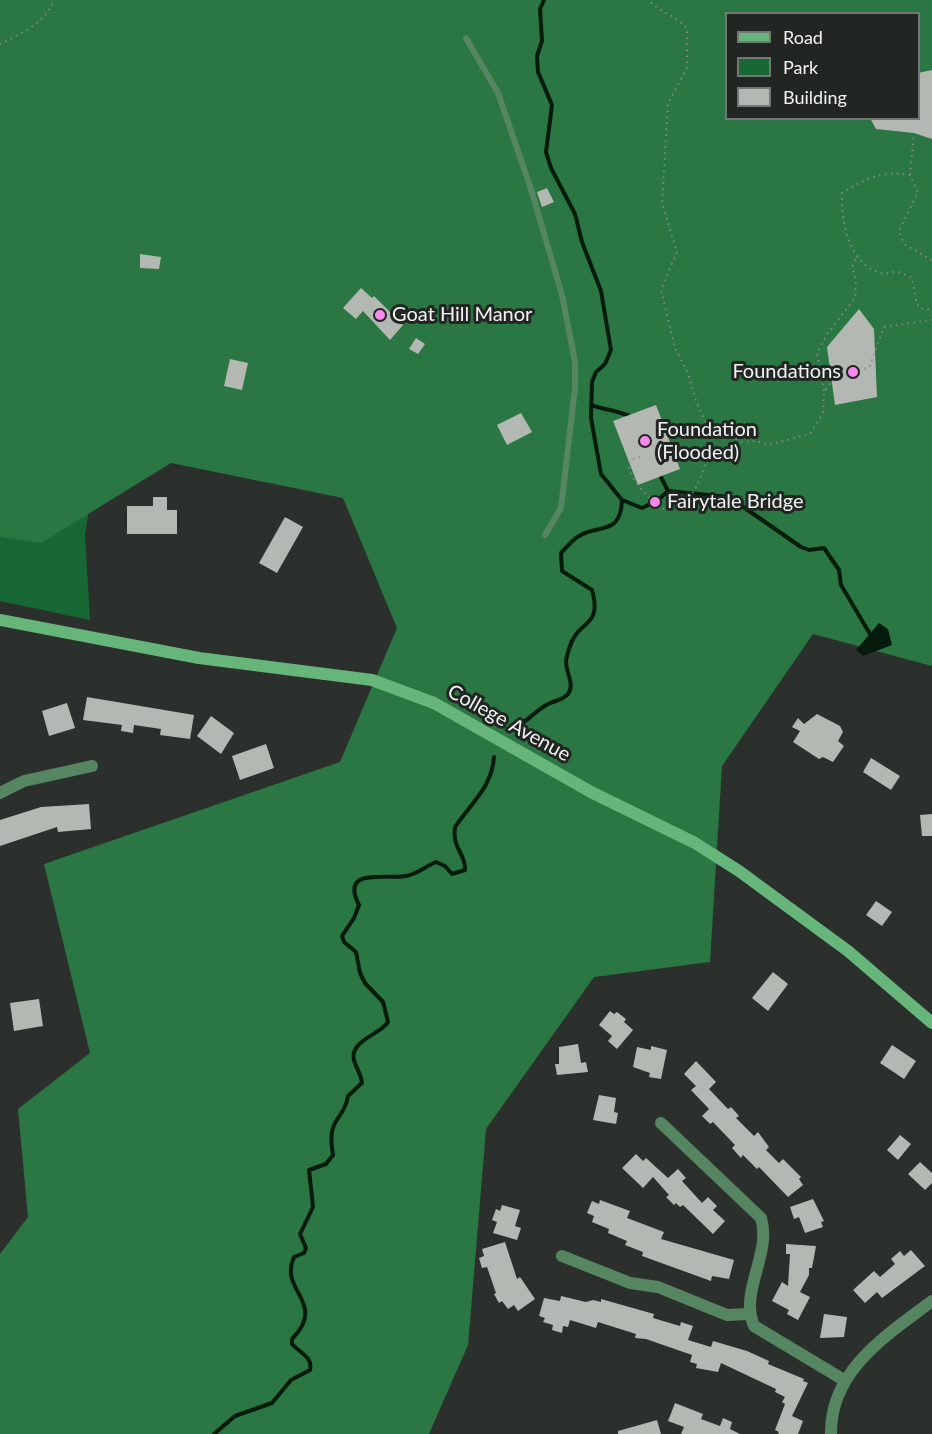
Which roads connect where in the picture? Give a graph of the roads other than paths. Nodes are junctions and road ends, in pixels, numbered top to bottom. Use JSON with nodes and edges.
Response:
{"nodes":[{"id":1,"x":466,"y":38,"type":"dead end"},
{"id":2,"x":545,"y":536,"type":"dead end"},
{"id":3,"x":0,"y":620,"type":"edge"},
{"id":4,"x":92,"y":766,"type":"dead end"},
{"id":5,"x":0,"y":793,"type":"edge"},
{"id":6,"x":932,"y":1023,"type":"edge"},
{"id":7,"x":661,"y":1123,"type":"dead end"},
{"id":8,"x":562,"y":1256,"type":"dead end"},
{"id":9,"x":932,"y":1301,"type":"edge"},
{"id":10,"x":749,"y":1314,"type":"junction"},
{"id":11,"x":844,"y":1380,"type":"junction"},
{"id":12,"x":831,"y":1434,"type":"edge"}],
"edges":[{"from":1,"to":2,"type":"lane"},
{"from":3,"to":6,"type":"street","name":"College Avenue"},
{"from":4,"to":5,"type":"street"},
{"from":7,"to":10,"type":"street"},
{"from":8,"to":10,"type":"street"},
{"from":9,"to":11,"type":"street"},
{"from":10,"to":11,"type":"street"},
{"from":11,"to":12,"type":"street"}]}
